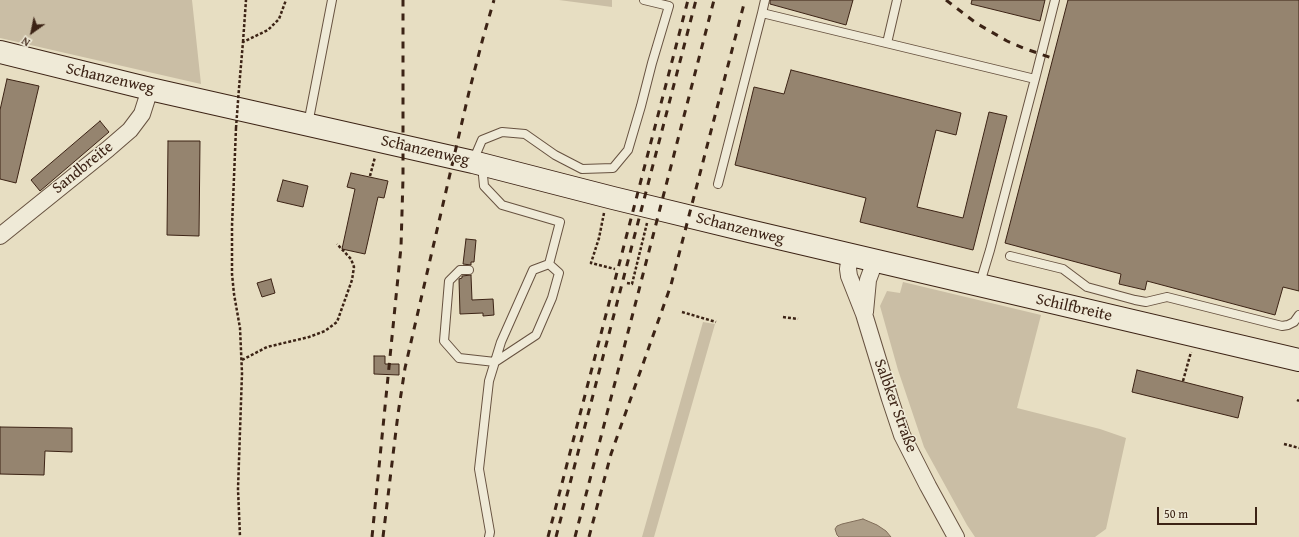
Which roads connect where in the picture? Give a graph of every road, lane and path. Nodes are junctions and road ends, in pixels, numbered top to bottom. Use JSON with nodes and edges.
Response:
{"nodes":[{"id":1,"x":246,"y":0,"type":"edge"},
{"id":2,"x":286,"y":0,"type":"edge"},
{"id":3,"x":332,"y":0,"type":"edge"},
{"id":4,"x":644,"y":0,"type":"edge"},
{"id":5,"x":765,"y":0,"type":"edge"},
{"id":6,"x":897,"y":0,"type":"edge"},
{"id":7,"x":1055,"y":0,"type":"edge"},
{"id":8,"x":762,"y":13,"type":"junction"},
{"id":9,"x":243,"y":42,"type":"junction"},
{"id":10,"x":887,"y":43,"type":"junction"},
{"id":11,"x":0,"y":52,"type":"edge"},
{"id":12,"x":1035,"y":79,"type":"junction"},
{"id":13,"x":150,"y":89,"type":"junction"},
{"id":14,"x":308,"y":124,"type":"junction"},
{"id":15,"x":376,"y":153,"type":"dead end"},
{"id":16,"x":477,"y":163,"type":"junction"},
{"id":17,"x":370,"y":176,"type":"dead end"},
{"id":18,"x":718,"y":184,"type":"dead end"},
{"id":19,"x":604,"y":212,"type":"dead end"},
{"id":20,"x":649,"y":216,"type":"dead end"},
{"id":21,"x":0,"y":236,"type":"edge"},
{"id":22,"x":337,"y":244,"type":"dead end"},
{"id":23,"x":850,"y":255,"type":"junction"},
{"id":24,"x":1010,"y":256,"type":"dead end"},
{"id":25,"x":875,"y":261,"type":"junction"},
{"id":26,"x":549,"y":264,"type":"junction"},
{"id":27,"x":615,"y":269,"type":"dead end"},
{"id":28,"x":469,"y":270,"type":"dead end"},
{"id":29,"x":627,"y":283,"type":"dead end"},
{"id":30,"x":979,"y":285,"type":"junction"},
{"id":31,"x":682,"y":312,"type":"dead end"},
{"id":32,"x":864,"y":314,"type":"junction"},
{"id":33,"x":1299,"y":315,"type":"edge"},
{"id":34,"x":783,"y":317,"type":"dead end"},
{"id":35,"x":798,"y":319,"type":"dead end"},
{"id":36,"x":716,"y":322,"type":"dead end"},
{"id":37,"x":1192,"y":347,"type":"dead end"},
{"id":38,"x":242,"y":360,"type":"junction"},
{"id":39,"x":1299,"y":360,"type":"edge"},
{"id":40,"x":495,"y":362,"type":"junction"},
{"id":41,"x":1183,"y":381,"type":"dead end"},
{"id":42,"x":1284,"y":444,"type":"dead end"},
{"id":43,"x":1299,"y":448,"type":"edge"},
{"id":44,"x":240,"y":537,"type":"edge"},
{"id":45,"x":489,"y":537,"type":"edge"},
{"id":46,"x":956,"y":537,"type":"edge"}],
"edges":[{"from":1,"to":9,"type":"path"},
{"from":2,"to":9,"type":"path"},
{"from":3,"to":14,"type":"lane"},
{"from":4,"to":16,"type":"lane"},
{"from":5,"to":8,"type":"lane"},
{"from":6,"to":10,"type":"lane"},
{"from":7,"to":12,"type":"lane"},
{"from":8,"to":10,"type":"lane"},
{"from":8,"to":18,"type":"lane"},
{"from":9,"to":38,"type":"path","bridge":true},
{"from":10,"to":12,"type":"lane"},
{"from":11,"to":13,"type":"main road","name":"Schanzenweg"},
{"from":12,"to":30,"type":"lane"},
{"from":13,"to":14,"type":"main road","name":"Schanzenweg"},
{"from":13,"to":21,"type":"street","name":"Sandbreite"},
{"from":14,"to":16,"type":"main road","name":"Schanzenweg"},
{"from":15,"to":17,"type":"path"},
{"from":16,"to":23,"type":"main road","name":"Schanzenweg"},
{"from":16,"to":26,"type":"lane"},
{"from":19,"to":27,"type":"path"},
{"from":20,"to":29,"type":"path"},
{"from":22,"to":38,"type":"path"},
{"from":23,"to":25,"type":"main road","name":"Schilfbreite"},
{"from":23,"to":32,"type":"street","name":"Salbker Straße"},
{"from":24,"to":33,"type":"lane"},
{"from":25,"to":30,"type":"main road","name":"Schilfbreite"},
{"from":25,"to":32,"type":"street","name":"Salbker Straße"},
{"from":26,"to":40,"type":"lane"},
{"from":26,"to":40,"type":"lane"},
{"from":28,"to":40,"type":"lane"},
{"from":30,"to":39,"type":"main road","name":"Schilfbreite"},
{"from":31,"to":36,"type":"path"},
{"from":32,"to":46,"type":"street","name":"Salbker Straße"},
{"from":34,"to":35,"type":"path"},
{"from":37,"to":41,"type":"path"},
{"from":38,"to":44,"type":"path"},
{"from":40,"to":45,"type":"lane"},
{"from":42,"to":43,"type":"path"}]}
